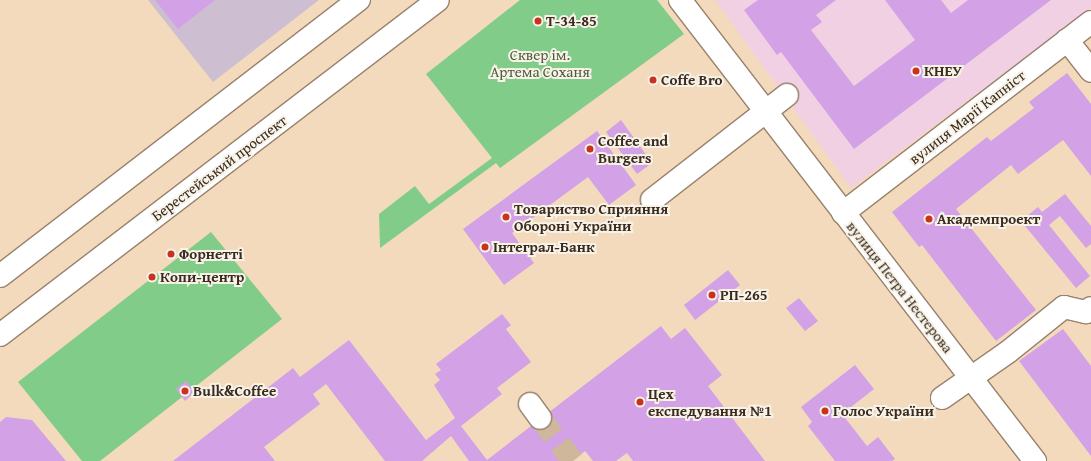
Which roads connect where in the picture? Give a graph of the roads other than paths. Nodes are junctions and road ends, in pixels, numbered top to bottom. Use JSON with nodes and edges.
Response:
{"nodes":[{"id":1,"x":359,"y":0,"type":"edge"},
{"id":2,"x":438,"y":0,"type":"edge"},
{"id":3,"x":680,"y":0,"type":"edge"},
{"id":4,"x":1091,"y":22,"type":"edge"},
{"id":5,"x":1067,"y":40,"type":"junction"},
{"id":6,"x":1091,"y":71,"type":"edge"},
{"id":7,"x":787,"y":95,"type":"dead end"},
{"id":8,"x":766,"y":113,"type":"junction"},
{"id":9,"x":652,"y":200,"type":"dead end"},
{"id":10,"x":843,"y":213,"type":"junction"},
{"id":11,"x":0,"y":276,"type":"edge"},
{"id":12,"x":1091,"y":308,"type":"edge"},
{"id":13,"x":0,"y":335,"type":"edge"},
{"id":14,"x":970,"y":378,"type":"junction"},
{"id":15,"x":942,"y":398,"type":"dead end"},
{"id":16,"x":1035,"y":461,"type":"edge"}],
"edges":[{"from":1,"to":11,"type":"main road"},
{"from":2,"to":13,"type":"main road","name":"Берестейський проспект"},
{"from":3,"to":8,"type":"main road","name":"вулиця Петра Нестерова"},
{"from":4,"to":5,"type":"main road","name":"вулиця Марії Капніст"},
{"from":5,"to":6,"type":"main road"},
{"from":5,"to":10,"type":"main road","name":"вулиця Марії Капніст"},
{"from":7,"to":8,"type":"main road"},
{"from":8,"to":9,"type":"main road"},
{"from":8,"to":10,"type":"main road","name":"вулиця Петра Нестерова"},
{"from":10,"to":14,"type":"main road","name":"вулиця Петра Нестерова"},
{"from":12,"to":14,"type":"main road"},
{"from":14,"to":15,"type":"main road"},
{"from":14,"to":16,"type":"main road","name":"вулиця Петра Нестерова"}]}
